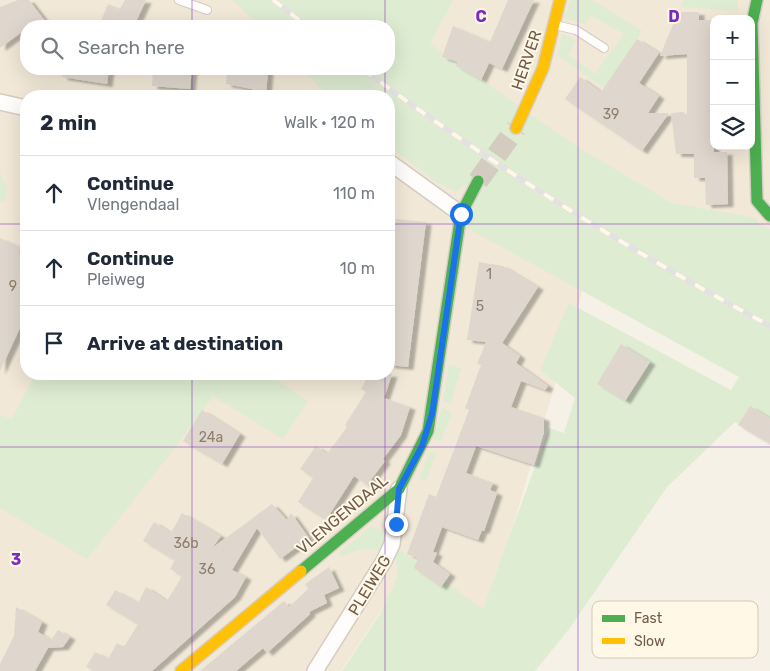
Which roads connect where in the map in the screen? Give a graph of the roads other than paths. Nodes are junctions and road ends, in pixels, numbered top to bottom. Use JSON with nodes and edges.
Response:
{"nodes":[{"id":1,"x":179,"y":0,"type":"edge"},
{"id":2,"x":560,"y":0,"type":"edge"},
{"id":3,"x":757,"y":0,"type":"edge"},
{"id":4,"x":207,"y":10,"type":"dead end"},
{"id":5,"x":555,"y":25,"type":"junction"},
{"id":6,"x":604,"y":48,"type":"dead end"},
{"id":7,"x":0,"y":102,"type":"edge"},
{"id":8,"x":20,"y":107,"type":"edge"},
{"id":9,"x":516,"y":128,"type":"tunnel mouth"},
{"id":10,"x":395,"y":166,"type":"edge"},
{"id":11,"x":478,"y":181,"type":"tunnel mouth"},
{"id":12,"x":461,"y":214,"type":"junction"},
{"id":13,"x":768,"y":215,"type":"edge"},
{"id":14,"x":399,"y":489,"type":"junction"},
{"id":15,"x":181,"y":671,"type":"edge"},
{"id":16,"x":314,"y":671,"type":"edge"}],
"edges":[{"from":1,"to":4,"type":"lane"},
{"from":2,"to":5,"type":"street","name":"HERVER"},
{"from":3,"to":13,"type":"street"},
{"from":5,"to":6,"type":"lane"},
{"from":5,"to":9,"type":"street","name":"HERVER"},
{"from":7,"to":8,"type":"street"},
{"from":10,"to":12,"type":"street"},
{"from":11,"to":12,"type":"street"},
{"from":12,"to":14,"type":"street","name":"VLENGENDAAL"},
{"from":14,"to":15,"type":"street","name":"VLENGENDAAL"},
{"from":14,"to":16,"type":"street","name":"PLEIWEG"}]}
